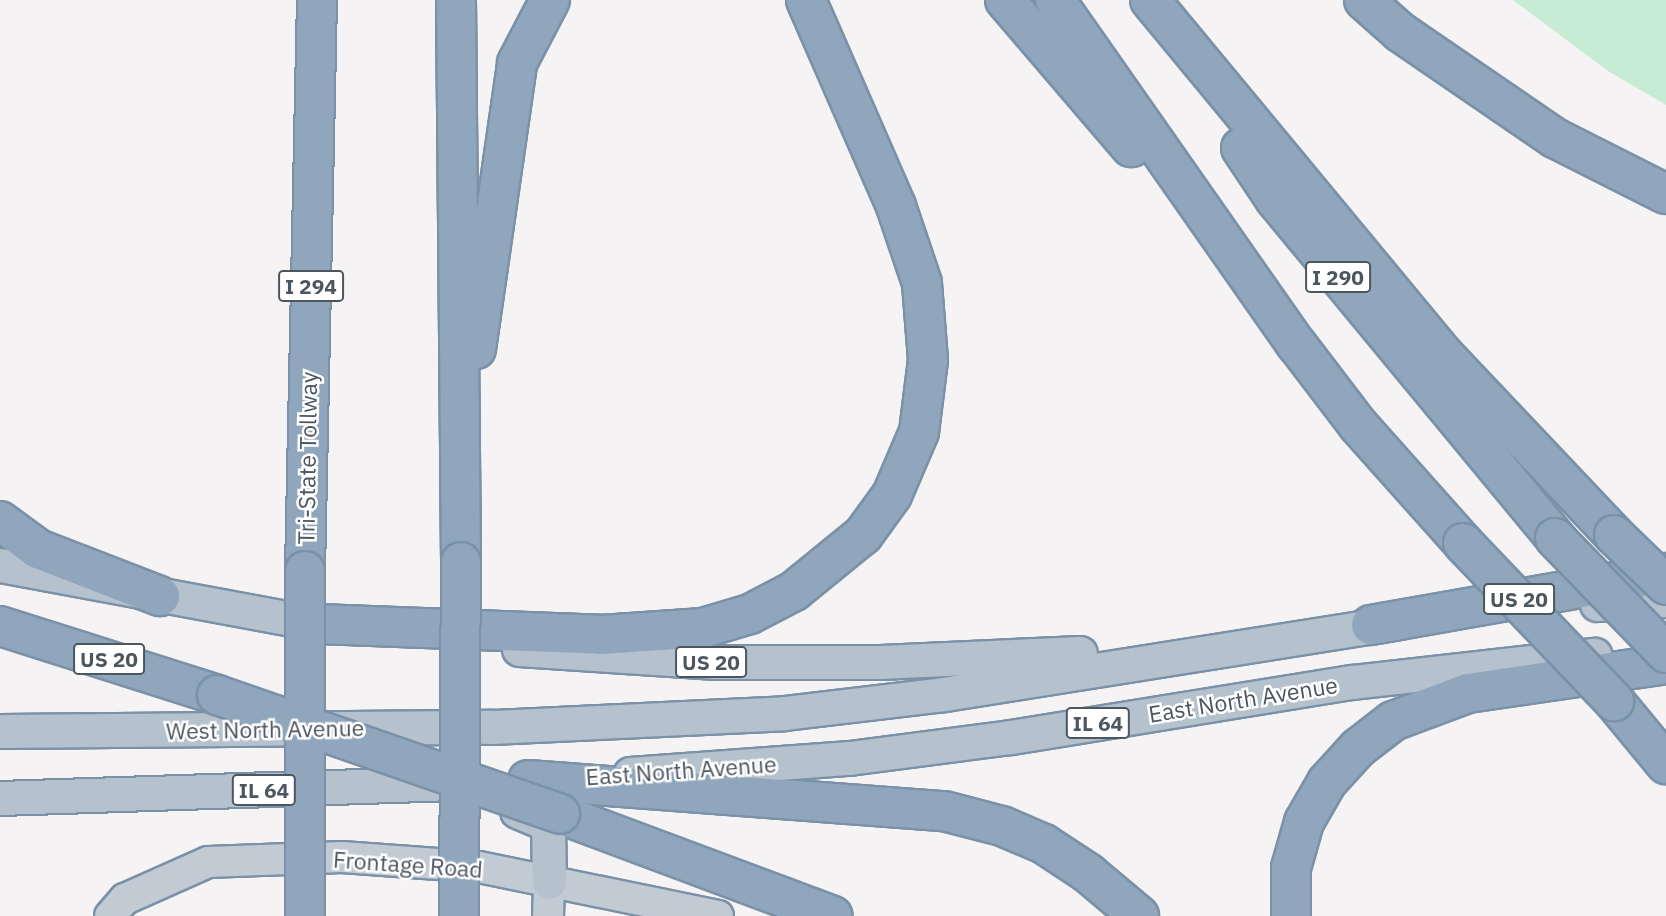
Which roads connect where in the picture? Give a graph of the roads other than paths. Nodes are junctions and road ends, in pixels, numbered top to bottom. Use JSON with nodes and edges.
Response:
{"nodes":[{"id":1,"x":317,"y":0,"type":"edge"},
{"id":2,"x":456,"y":0,"type":"edge"},
{"id":3,"x":550,"y":0,"type":"edge"},
{"id":4,"x":806,"y":0,"type":"edge"},
{"id":5,"x":1005,"y":0,"type":"edge"},
{"id":6,"x":1055,"y":0,"type":"edge"},
{"id":7,"x":1142,"y":0,"type":"edge"},
{"id":8,"x":1150,"y":0,"type":"edge"},
{"id":9,"x":1364,"y":0,"type":"edge"},
{"id":10,"x":1666,"y":194,"type":"edge"},
{"id":11,"x":1297,"y":345,"type":"junction"},
{"id":12,"x":459,"y":455,"type":"junction"},
{"id":13,"x":0,"y":521,"type":"edge"},
{"id":14,"x":0,"y":565,"type":"edge"},
{"id":15,"x":1666,"y":573,"type":"edge"},
{"id":16,"x":1666,"y":585,"type":"edge"},
{"id":17,"x":160,"y":596,"type":"junction"},
{"id":18,"x":1666,"y":600,"type":"edge"},
{"id":19,"x":319,"y":624,"type":"junction"},
{"id":20,"x":1371,"y":625,"type":"junction"},
{"id":21,"x":0,"y":626,"type":"edge"},
{"id":22,"x":1285,"y":638,"type":"junction"},
{"id":23,"x":0,"y":643,"type":"edge"},
{"id":24,"x":1666,"y":652,"type":"edge"},
{"id":25,"x":1666,"y":664,"type":"edge"},
{"id":26,"x":218,"y":703,"type":"junction"},
{"id":27,"x":0,"y":731,"type":"edge"},
{"id":28,"x":1663,"y":767,"type":"edge"},
{"id":29,"x":522,"y":796,"type":"junction"},
{"id":30,"x":0,"y":798,"type":"edge"},
{"id":31,"x":549,"y":882,"type":"junction"},
{"id":32,"x":110,"y":916,"type":"edge"},
{"id":33,"x":304,"y":916,"type":"edge"},
{"id":34,"x":458,"y":916,"type":"edge"},
{"id":35,"x":548,"y":916,"type":"edge"},
{"id":36,"x":718,"y":916,"type":"edge"},
{"id":37,"x":833,"y":916,"type":"edge"},
{"id":38,"x":1139,"y":916,"type":"edge"},
{"id":39,"x":1291,"y":916,"type":"edge"}],
"edges":[{"from":1,"to":33,"type":"highway","name":"Tri-State Tollway","number":"I 294","bridge":true},
{"from":2,"to":12,"type":"highway"},
{"from":3,"to":12,"type":"highway"},
{"from":4,"to":19,"type":"highway"},
{"from":5,"to":11,"type":"highway"},
{"from":6,"to":11,"type":"highway"},
{"from":7,"to":24,"type":"highway","number":"I 290","bridge":true},
{"from":8,"to":16,"type":"highway","bridge":true},
{"from":9,"to":10,"type":"highway"},
{"from":11,"to":28,"type":"highway","bridge":true},
{"from":12,"to":34,"type":"highway","bridge":true},
{"from":13,"to":17,"type":"highway"},
{"from":14,"to":17,"type":"main road","number":"US 20"},
{"from":15,"to":20,"type":"highway","number":"US 20"},
{"from":17,"to":19,"type":"main road","number":"US 20"},
{"from":18,"to":20,"type":"main road"},
{"from":19,"to":22,"type":"main road","number":"US 20"},
{"from":20,"to":22,"type":"main road","number":"US 20"},
{"from":21,"to":26,"type":"highway","number":"US 20"},
{"from":22,"to":27,"type":"main road","name":"West North Avenue","number":"IL 64"},
{"from":23,"to":26,"type":"main road"},
{"from":24,"to":29,"type":"main road","name":"East North Avenue","number":"IL 64"},
{"from":25,"to":39,"type":"highway"},
{"from":26,"to":37,"type":"highway","number":"US 20","bridge":true},
{"from":29,"to":30,"type":"main road","number":"IL 64"},
{"from":29,"to":31,"type":"main road"},
{"from":29,"to":38,"type":"highway"},
{"from":31,"to":32,"type":"street","name":"Frontage Road"},
{"from":31,"to":35,"type":"street"},
{"from":31,"to":36,"type":"street","name":"Frontage Road"}]}
